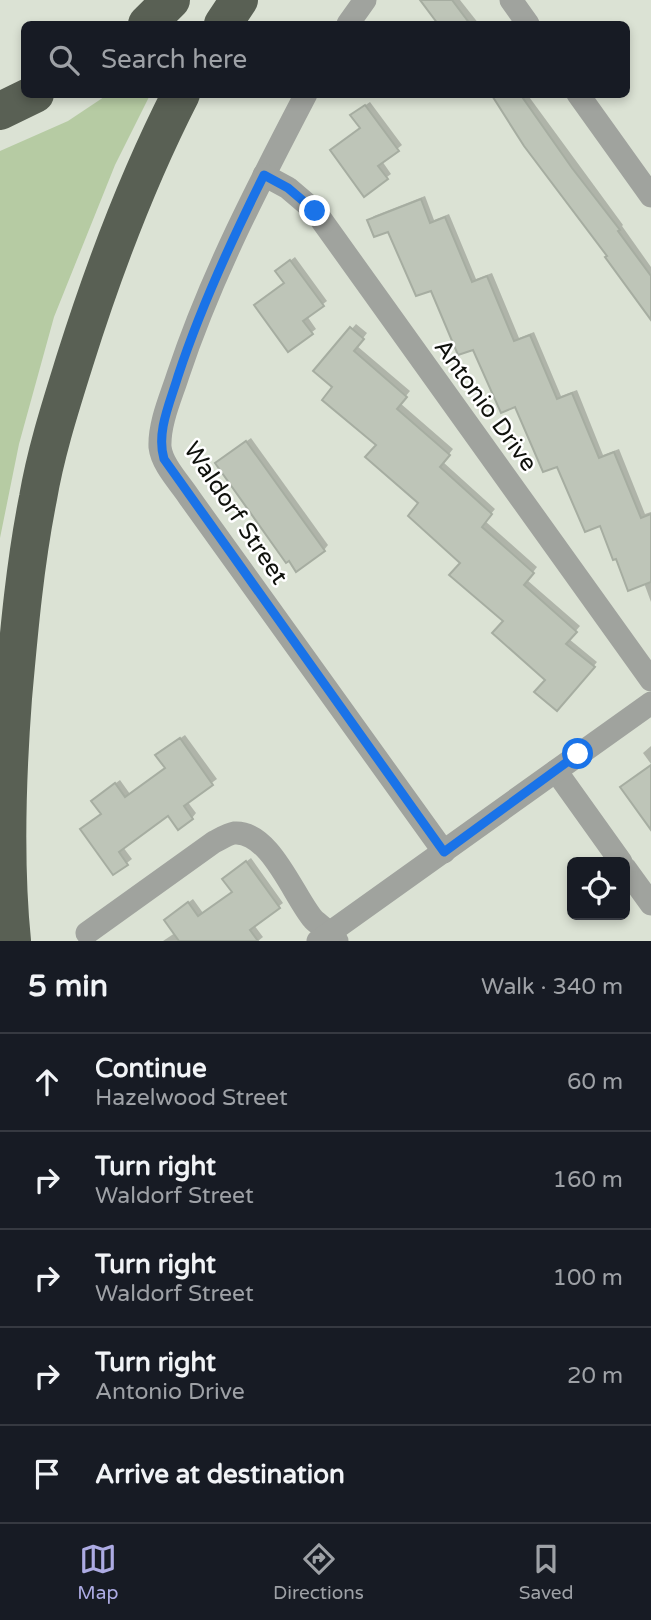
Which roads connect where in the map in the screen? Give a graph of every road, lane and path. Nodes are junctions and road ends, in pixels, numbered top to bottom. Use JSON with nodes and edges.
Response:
{"nodes":[{"id":1,"x":171,"y":0,"type":"edge"},
{"id":2,"x":239,"y":0,"type":"edge"},
{"id":3,"x":365,"y":0,"type":"edge"},
{"id":4,"x":511,"y":0,"type":"edge"},
{"id":5,"x":149,"y":21,"type":"edge"},
{"id":6,"x":225,"y":21,"type":"edge"},
{"id":7,"x":350,"y":21,"type":"edge"},
{"id":8,"x":526,"y":21,"type":"edge"},
{"id":9,"x":27,"y":98,"type":"edge"},
{"id":10,"x":179,"y":98,"type":"edge"},
{"id":11,"x":304,"y":98,"type":"edge"},
{"id":12,"x":581,"y":98,"type":"edge"},
{"id":13,"x":0,"y":111,"type":"edge"},
{"id":14,"x":264,"y":175,"type":"junction"},
{"id":15,"x":651,"y":196,"type":"edge"},
{"id":16,"x":651,"y":680,"type":"edge"},
{"id":17,"x":651,"y":703,"type":"edge"},
{"id":18,"x":556,"y":771,"type":"junction"},
{"id":19,"x":444,"y":852,"type":"junction"},
{"id":20,"x":617,"y":857,"type":"edge"},
{"id":21,"x":630,"y":875,"type":"edge"},
{"id":22,"x":651,"y":904,"type":"edge"},
{"id":23,"x":87,"y":933,"type":"dead end"},
{"id":24,"x":329,"y":938,"type":"edge"},
{"id":25,"x":12,"y":941,"type":"edge"}],
"edges":[{"from":1,"to":5,"type":"highway"},
{"from":2,"to":6,"type":"highway"},
{"from":3,"to":7,"type":"street"},
{"from":4,"to":8,"type":"street"},
{"from":9,"to":13,"type":"highway"},
{"from":10,"to":25,"type":"highway"},
{"from":11,"to":14,"type":"street","name":"Waldorf Street"},
{"from":12,"to":15,"type":"street"},
{"from":14,"to":16,"type":"street","name":"Antonio Drive"},
{"from":14,"to":19,"type":"street","name":"Waldorf Street"},
{"from":17,"to":18,"type":"street"},
{"from":18,"to":19,"type":"street"},
{"from":18,"to":20,"type":"street"},
{"from":19,"to":24,"type":"street"},
{"from":21,"to":22,"type":"street"},
{"from":23,"to":24,"type":"street"}]}
